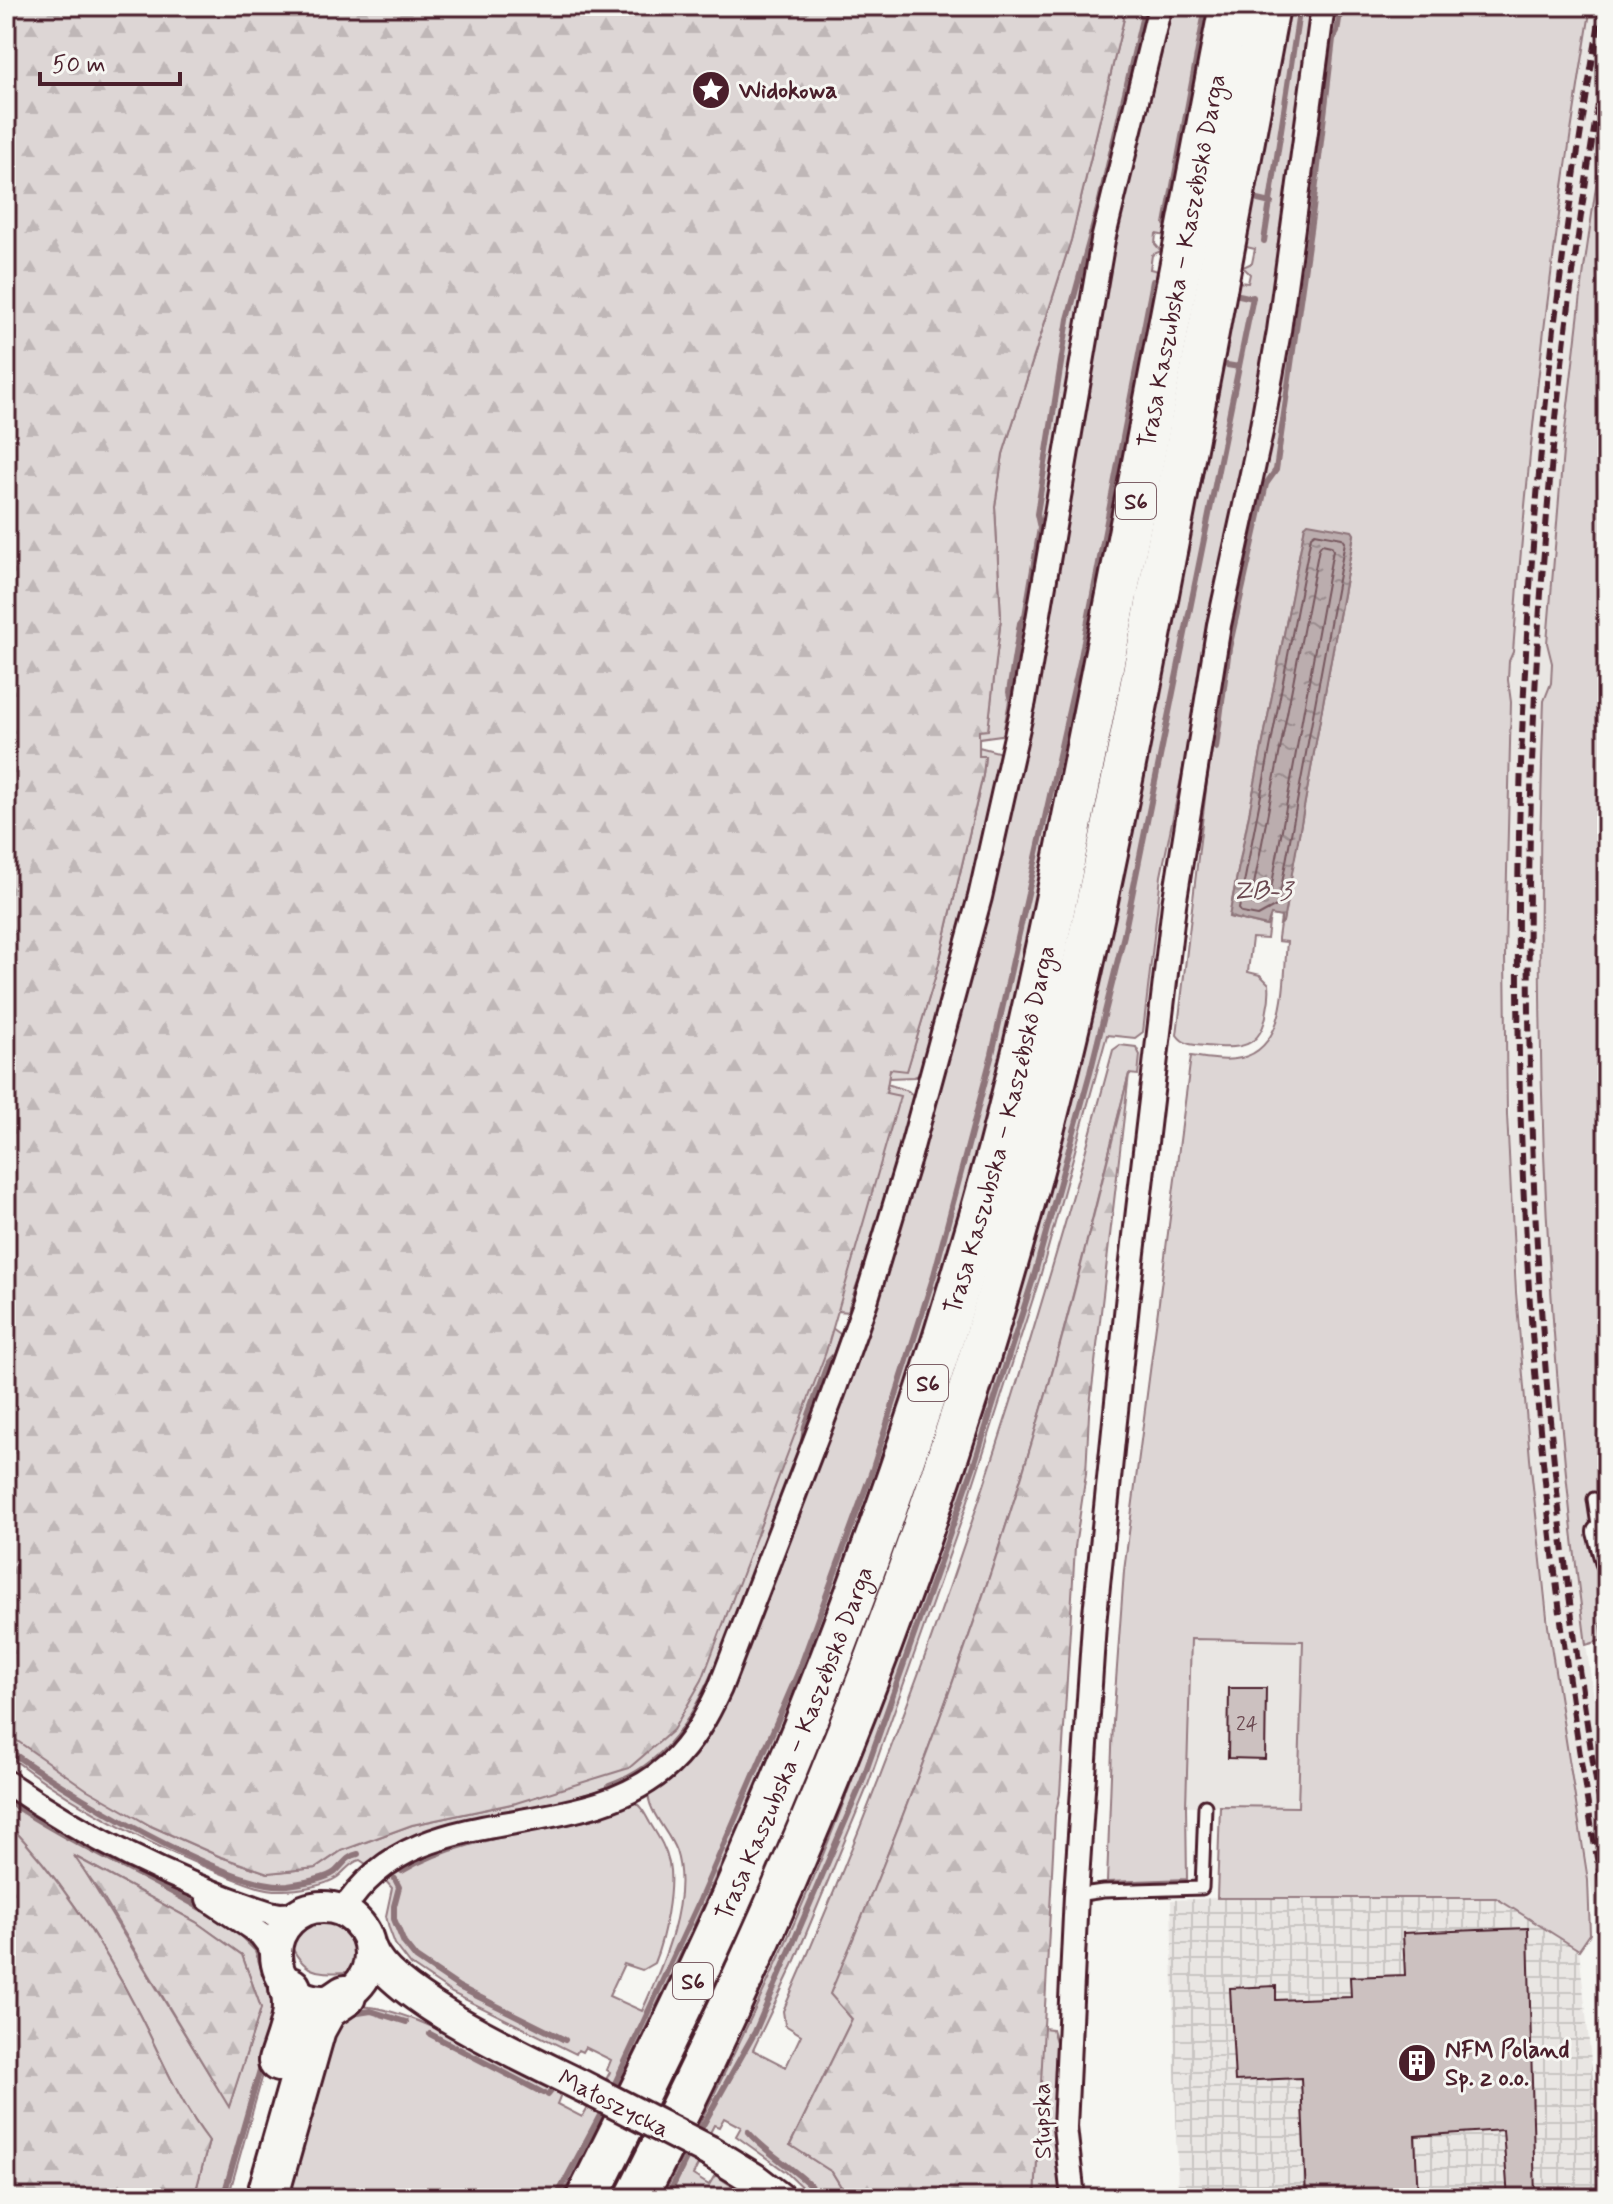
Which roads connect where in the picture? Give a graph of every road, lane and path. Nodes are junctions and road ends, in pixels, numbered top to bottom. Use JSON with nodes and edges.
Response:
{"nodes":[{"id":1,"x":1160,"y":6,"type":"edge"},
{"id":2,"x":1230,"y":6,"type":"edge"},
{"id":3,"x":1269,"y":6,"type":"edge"},
{"id":4,"x":1323,"y":6,"type":"edge"},
{"id":5,"x":1594,"y":1499,"type":"dead end"},
{"id":6,"x":1603,"y":1532,"type":"edge"},
{"id":7,"x":1607,"y":1561,"type":"edge"},
{"id":8,"x":6,"y":1782,"type":"edge"},
{"id":9,"x":1205,"y":1806,"type":"dead end"},
{"id":10,"x":180,"y":1880,"type":"junction"},
{"id":11,"x":1076,"y":1895,"type":"junction"},
{"id":12,"x":343,"y":1911,"type":"junction"},
{"id":13,"x":299,"y":1914,"type":"junction"},
{"id":14,"x":370,"y":1947,"type":"junction"},
{"id":15,"x":283,"y":1972,"type":"junction"},
{"id":16,"x":347,"y":1994,"type":"junction"},
{"id":17,"x":444,"y":2016,"type":"junction"},
{"id":18,"x":241,"y":2198,"type":"edge"},
{"id":19,"x":267,"y":2198,"type":"edge"},
{"id":20,"x":587,"y":2198,"type":"edge"},
{"id":21,"x":636,"y":2198,"type":"edge"},
{"id":22,"x":779,"y":2198,"type":"edge"},
{"id":23,"x":1073,"y":2198,"type":"edge"}],
"edges":[{"from":1,"to":12,"type":"street"},
{"from":2,"to":20,"type":"highway","name":"Trasa Kaszubska – Kaszëbskô Darga","number":"S6"},
{"from":3,"to":21,"type":"highway","name":"Trasa Kaszubska – Kaszëbskô Darga","number":"S6"},
{"from":4,"to":11,"type":"street","name":"Słupska"},
{"from":5,"to":6,"type":"lane"},
{"from":6,"to":7,"type":"street"},
{"from":8,"to":10,"type":"street"},
{"from":9,"to":11,"type":"lane"},
{"from":10,"to":13,"type":"street"},
{"from":10,"to":15,"type":"street"},
{"from":11,"to":23,"type":"street","name":"Słupska"},
{"from":12,"to":13,"type":"main road"},
{"from":12,"to":14,"type":"main road"},
{"from":13,"to":15,"type":"main road"},
{"from":14,"to":16,"type":"main road"},
{"from":14,"to":17,"type":"main road","name":"Małoszycka"},
{"from":15,"to":16,"type":"main road"},
{"from":15,"to":18,"type":"highway"},
{"from":16,"to":17,"type":"main road","name":"Małoszycka"},
{"from":16,"to":19,"type":"highway"},
{"from":17,"to":22,"type":"main road","name":"Małoszycka","bridge":true}]}
